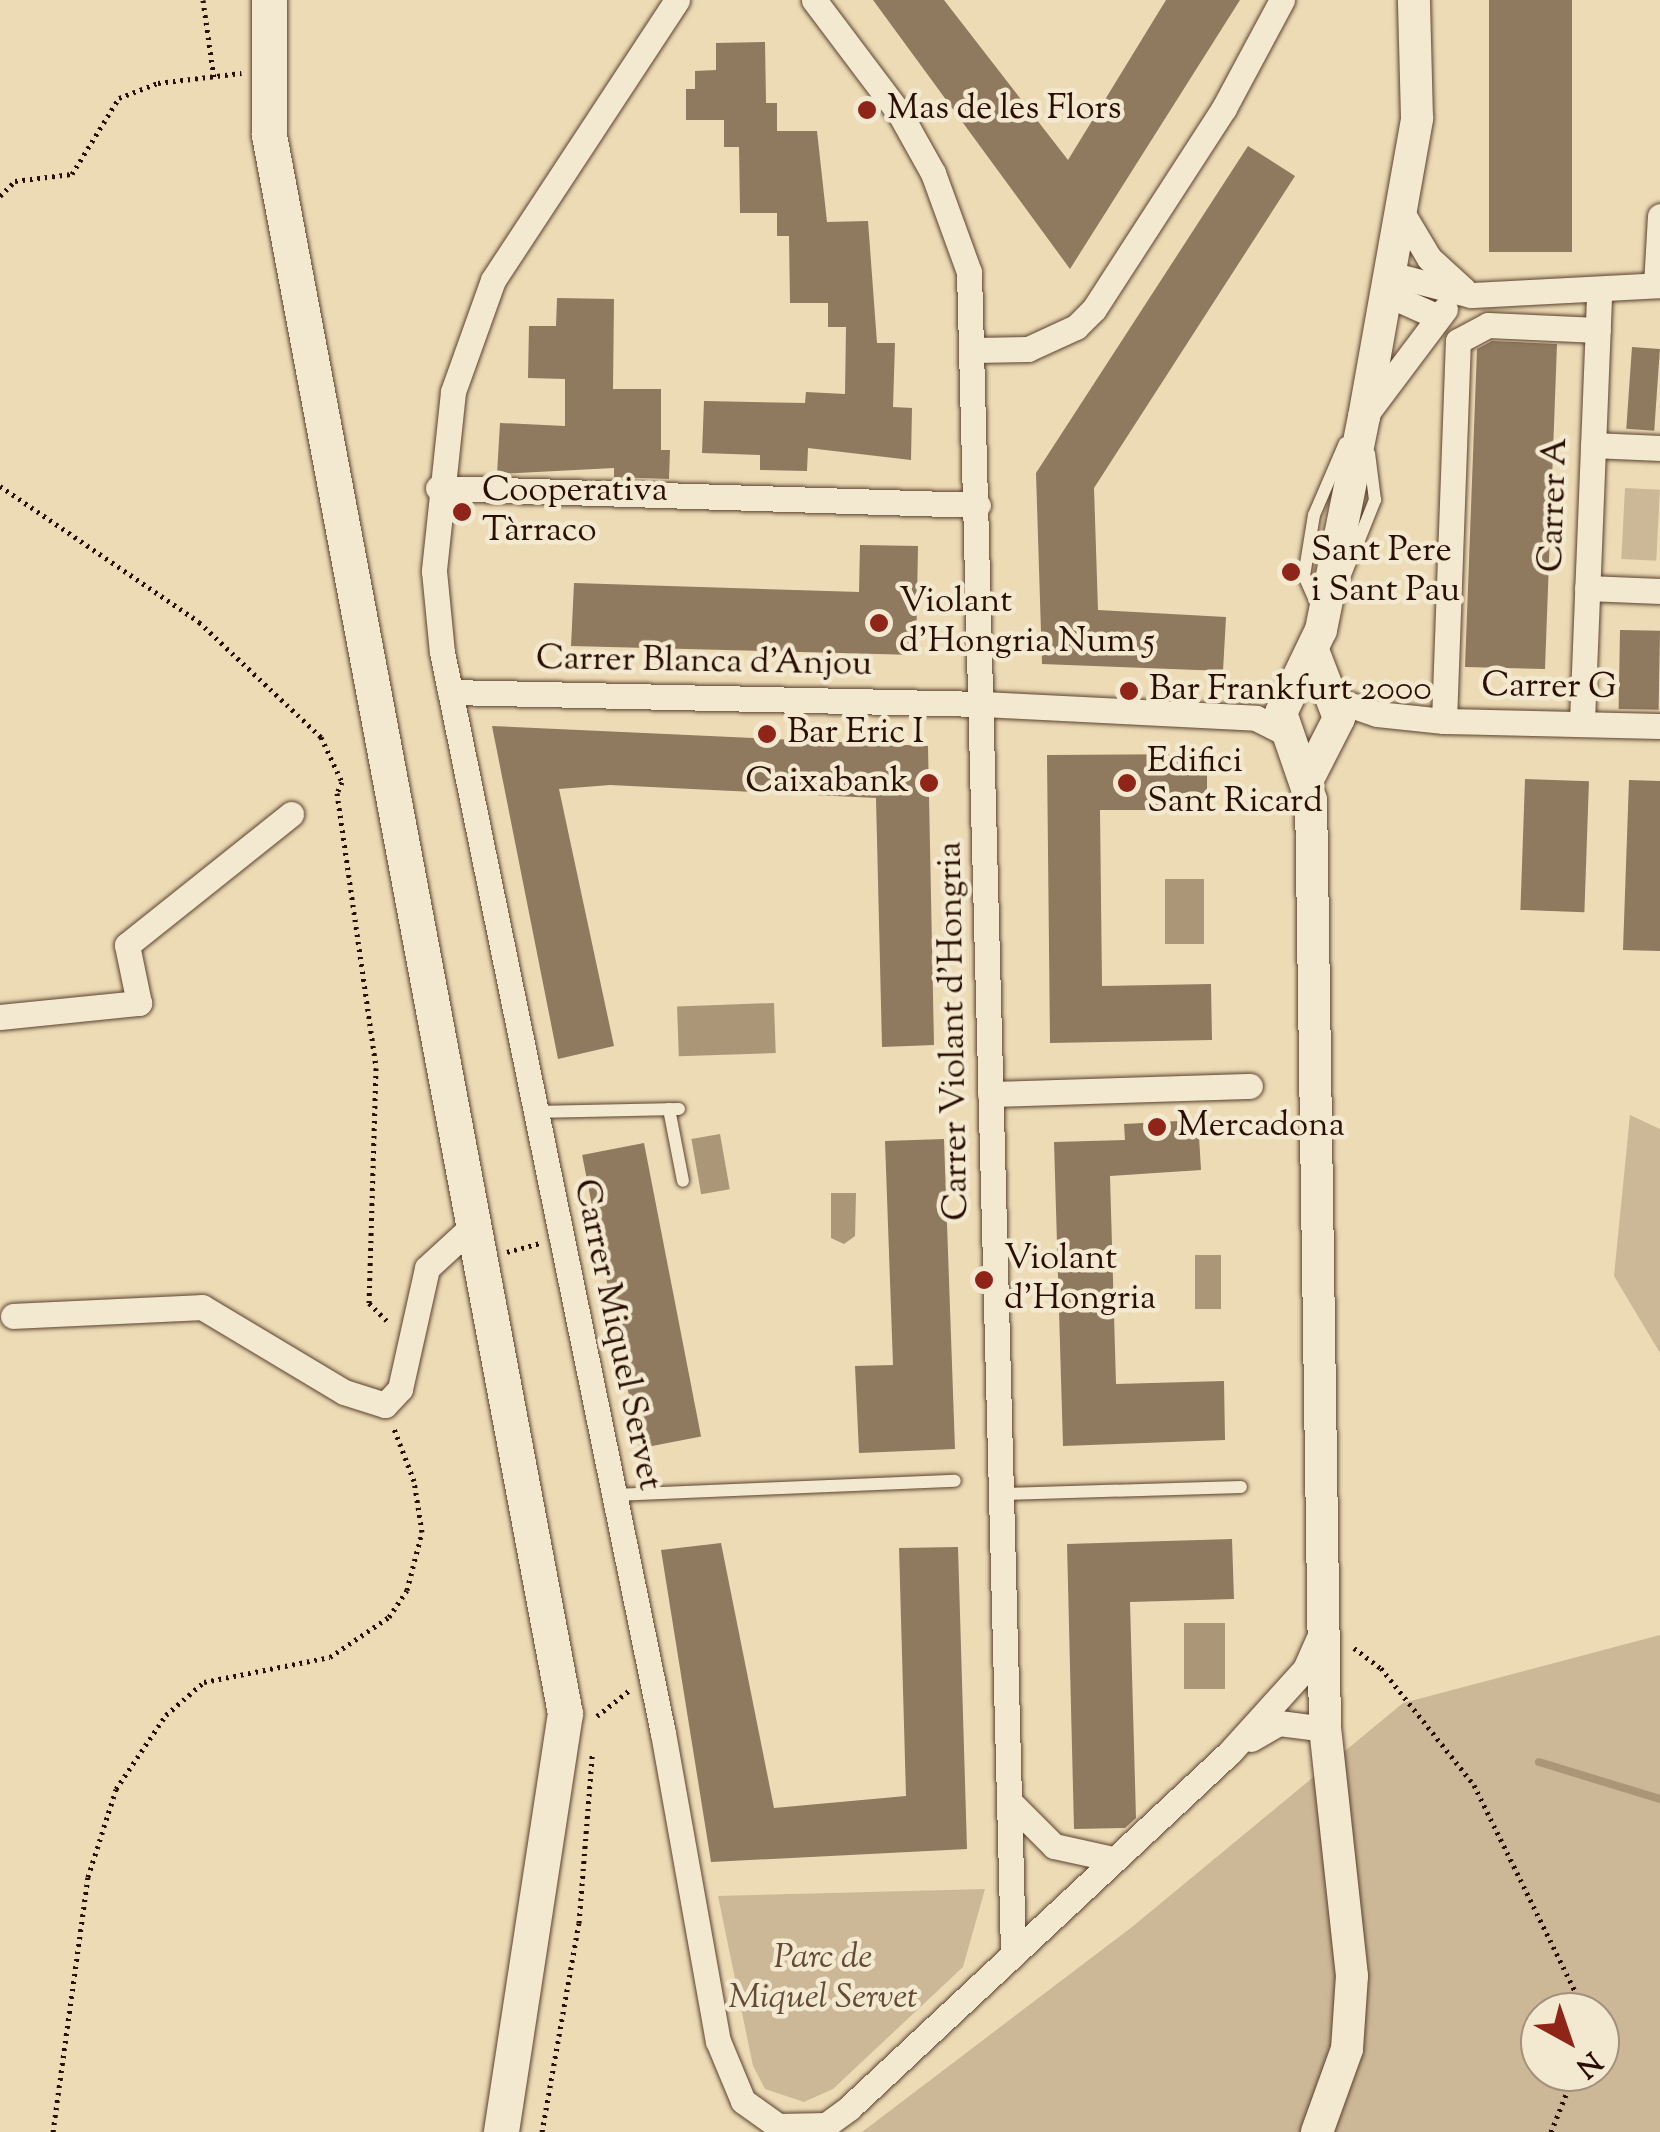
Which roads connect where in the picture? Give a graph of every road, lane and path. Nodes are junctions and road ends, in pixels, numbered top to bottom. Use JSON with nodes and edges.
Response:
{"nodes":[{"id":1,"x":203,"y":0,"type":"edge"},
{"id":2,"x":269,"y":0,"type":"edge"},
{"id":3,"x":677,"y":0,"type":"edge"},
{"id":4,"x":814,"y":0,"type":"edge"},
{"id":5,"x":1282,"y":0,"type":"edge"},
{"id":6,"x":1414,"y":0,"type":"edge"},
{"id":7,"x":269,"y":68,"type":"junction"},
{"id":8,"x":214,"y":78,"type":"junction"},
{"id":9,"x":0,"y":196,"type":"edge"},
{"id":10,"x":1400,"y":211,"type":"junction"},
{"id":11,"x":1660,"y":216,"type":"edge"},
{"id":12,"x":1390,"y":274,"type":"junction"},
{"id":13,"x":1658,"y":285,"type":"edge"},
{"id":14,"x":1600,"y":292,"type":"junction"},
{"id":15,"x":1471,"y":295,"type":"junction"},
{"id":16,"x":1436,"y":316,"type":"junction"},
{"id":17,"x":1598,"y":330,"type":"junction"},
{"id":18,"x":975,"y":350,"type":"junction"},
{"id":19,"x":1366,"y":404,"type":"junction"},
{"id":20,"x":1593,"y":445,"type":"junction"},
{"id":21,"x":1660,"y":448,"type":"edge"},
{"id":22,"x":0,"y":486,"type":"edge"},
{"id":23,"x":438,"y":488,"type":"junction"},
{"id":24,"x":978,"y":505,"type":"junction"},
{"id":25,"x":1587,"y":588,"type":"junction"},
{"id":26,"x":1660,"y":591,"type":"edge"},
{"id":27,"x":1314,"y":653,"type":"junction"},
{"id":28,"x":450,"y":692,"type":"junction"},
{"id":29,"x":982,"y":704,"type":"junction"},
{"id":30,"x":1331,"y":715,"type":"junction"},
{"id":31,"x":1282,"y":718,"type":"junction"},
{"id":32,"x":1444,"y":721,"type":"junction"},
{"id":33,"x":1582,"y":721,"type":"junction"},
{"id":34,"x":1660,"y":726,"type":"edge"},
{"id":35,"x":1309,"y":777,"type":"junction"},
{"id":36,"x":291,"y":814,"type":"dead end"},
{"id":37,"x":0,"y":1017,"type":"edge"},
{"id":38,"x":1250,"y":1086,"type":"dead end"},
{"id":39,"x":990,"y":1094,"type":"junction"},
{"id":40,"x":534,"y":1112,"type":"junction"},
{"id":41,"x":683,"y":1181,"type":"dead end"},
{"id":42,"x":560,"y":1238,"type":"junction"},
{"id":43,"x":477,"y":1242,"type":"junction"},
{"id":44,"x":13,"y":1316,"type":"dead end"},
{"id":45,"x":410,"y":1344,"type":"junction"},
{"id":46,"x":385,"y":1404,"type":"junction"},
{"id":47,"x":956,"y":1481,"type":"dead end"},
{"id":48,"x":1241,"y":1487,"type":"dead end"},
{"id":49,"x":1004,"y":1494,"type":"junction"},
{"id":50,"x":614,"y":1496,"type":"junction"},
{"id":51,"x":1324,"y":1626,"type":"junction"},
{"id":52,"x":652,"y":1679,"type":"junction"},
{"id":53,"x":1325,"y":1729,"type":"junction"},
{"id":54,"x":595,"y":1732,"type":"dead end"},
{"id":55,"x":592,"y":1751,"type":"dead end"},
{"id":56,"x":1230,"y":1752,"type":"junction"},
{"id":57,"x":1013,"y":1805,"type":"junction"},
{"id":58,"x":1112,"y":1859,"type":"junction"},
{"id":59,"x":1013,"y":1954,"type":"junction"},
{"id":60,"x":1575,"y":1992,"type":"edge"},
{"id":61,"x":1567,"y":2092,"type":"edge"},
{"id":62,"x":53,"y":2132,"type":"edge"},
{"id":63,"x":501,"y":2132,"type":"edge"},
{"id":64,"x":542,"y":2132,"type":"edge"},
{"id":65,"x":1318,"y":2132,"type":"edge"},
{"id":66,"x":1551,"y":2132,"type":"edge"}],
"edges":[{"from":1,"to":8,"type":"path"},
{"from":2,"to":7,"type":"main road"},
{"from":3,"to":23,"type":"street","name":"Carrer Miquel Servet"},
{"from":4,"to":18,"type":"street","name":"Carrer Violant d'Hongria"},
{"from":5,"to":18,"type":"street"},
{"from":6,"to":10,"type":"street"},
{"from":7,"to":8,"type":"path"},
{"from":7,"to":43,"type":"main road"},
{"from":8,"to":9,"type":"path"},
{"from":10,"to":12,"type":"street"},
{"from":10,"to":15,"type":"street"},
{"from":11,"to":13,"type":"street"},
{"from":12,"to":15,"type":"street"},
{"from":12,"to":16,"type":"street"},
{"from":12,"to":19,"type":"street"},
{"from":13,"to":14,"type":"street"},
{"from":14,"to":15,"type":"street"},
{"from":14,"to":17,"type":"street","name":"Carrer A"},
{"from":15,"to":16,"type":"street"},
{"from":16,"to":19,"type":"street"},
{"from":17,"to":20,"type":"street","name":"Carrer A"},
{"from":17,"to":32,"type":"street"},
{"from":18,"to":24,"type":"street","name":"Carrer Violant d'Hongria"},
{"from":19,"to":27,"type":"street"},
{"from":20,"to":21,"type":"street"},
{"from":20,"to":25,"type":"street","name":"Carrer A"},
{"from":22,"to":45,"type":"path"},
{"from":23,"to":24,"type":"street"},
{"from":23,"to":28,"type":"street","name":"Carrer Miquel Servet"},
{"from":24,"to":29,"type":"street","name":"Carrer Violant d'Hongria"},
{"from":25,"to":26,"type":"street"},
{"from":25,"to":33,"type":"street","name":"Carrer A"},
{"from":27,"to":30,"type":"street"},
{"from":27,"to":31,"type":"street"},
{"from":28,"to":29,"type":"street","name":"Carrer Blanca d'Anjou"},
{"from":28,"to":40,"type":"street","name":"Carrer Miquel Servet"},
{"from":29,"to":31,"type":"street","name":"Carrer Blanca d'Anjou"},
{"from":29,"to":39,"type":"street","name":"Carrer Violant d'Hongria"},
{"from":30,"to":31,"type":"street"},
{"from":30,"to":31,"type":"street"},
{"from":30,"to":32,"type":"street","name":"Carrer G"},
{"from":30,"to":35,"type":"street"},
{"from":31,"to":35,"type":"street"},
{"from":32,"to":33,"type":"street","name":"Carrer G"},
{"from":33,"to":34,"type":"street","name":"Carrer G"},
{"from":35,"to":51,"type":"street"},
{"from":36,"to":37,"type":"street"},
{"from":38,"to":39,"type":"street"},
{"from":39,"to":49,"type":"street","name":"Carrer Violant d'Hongria"},
{"from":40,"to":41,"type":"lane"},
{"from":40,"to":42,"type":"street","name":"Carrer Miquel Servet"},
{"from":42,"to":43,"type":"path"},
{"from":42,"to":50,"type":"street","name":"Carrer Miquel Servet"},
{"from":43,"to":45,"type":"street"},
{"from":43,"to":63,"type":"main road"},
{"from":44,"to":46,"type":"street"},
{"from":45,"to":46,"type":"street"},
{"from":46,"to":62,"type":"path"},
{"from":47,"to":50,"type":"lane"},
{"from":48,"to":49,"type":"lane"},
{"from":49,"to":57,"type":"street","name":"Carrer Violant d'Hongria"},
{"from":50,"to":52,"type":"street","name":"Carrer Miquel Servet"},
{"from":51,"to":53,"type":"street"},
{"from":51,"to":56,"type":"street","name":"Carrer Miquel Servet"},
{"from":51,"to":60,"type":"path"},
{"from":52,"to":54,"type":"path"},
{"from":52,"to":59,"type":"street","name":"Carrer Miquel Servet"},
{"from":53,"to":56,"type":"street","name":"Carrer Miquel Servet"},
{"from":53,"to":65,"type":"street"},
{"from":55,"to":64,"type":"path"},
{"from":56,"to":58,"type":"street","name":"Carrer Miquel Servet"},
{"from":57,"to":58,"type":"street"},
{"from":57,"to":59,"type":"street","name":"Carrer Violant d'Hongria"},
{"from":58,"to":59,"type":"street","name":"Carrer Miquel Servet"},
{"from":61,"to":66,"type":"path"}]}
